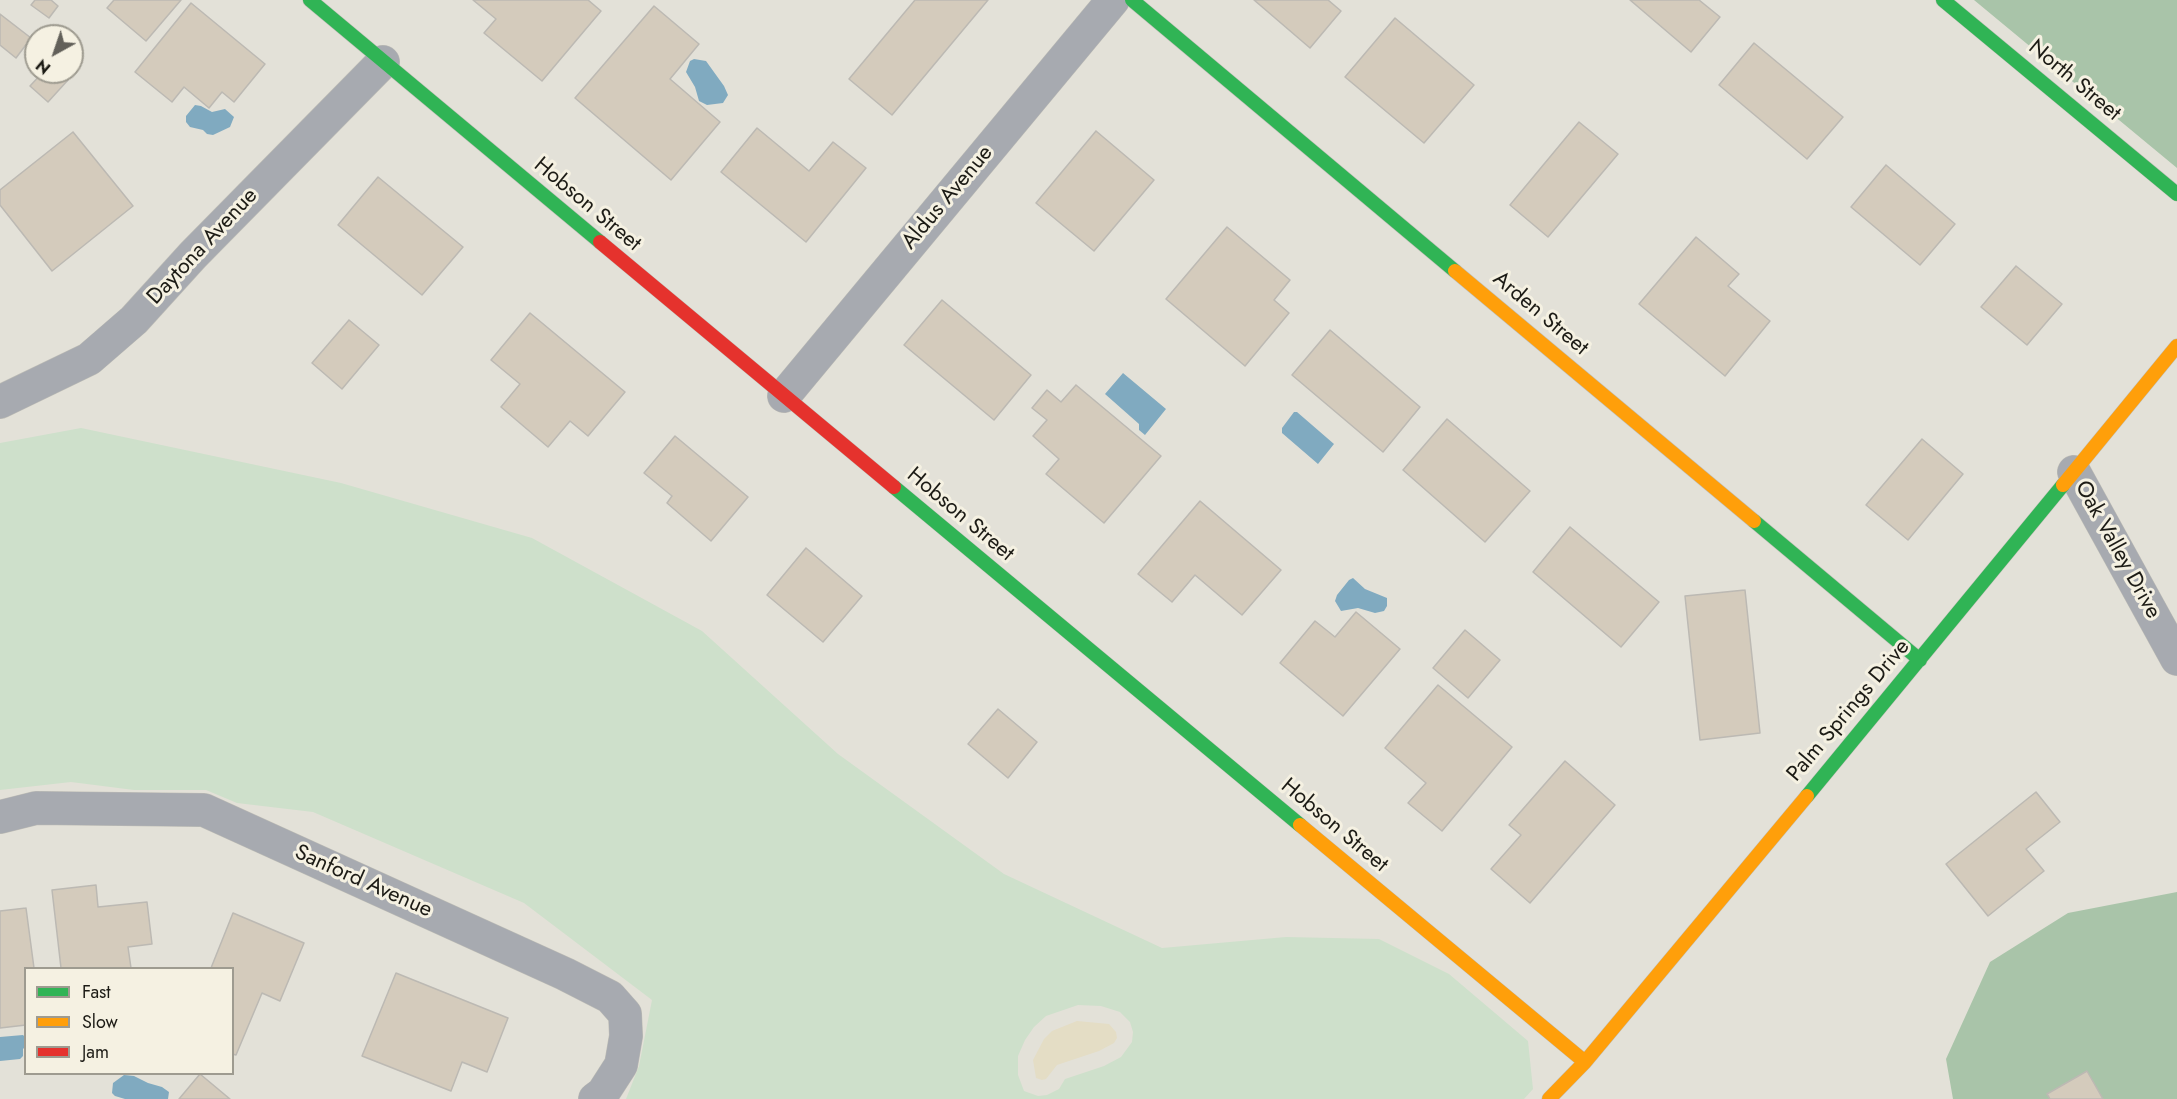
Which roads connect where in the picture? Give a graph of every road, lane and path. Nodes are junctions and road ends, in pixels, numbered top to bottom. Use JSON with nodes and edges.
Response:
{"nodes":[{"id":1,"x":310,"y":0,"type":"edge"},
{"id":2,"x":1113,"y":0,"type":"edge"},
{"id":3,"x":1132,"y":0,"type":"edge"},
{"id":4,"x":1943,"y":0,"type":"edge"},
{"id":5,"x":383,"y":62,"type":"junction"},
{"id":6,"x":2177,"y":194,"type":"edge"},
{"id":7,"x":2177,"y":346,"type":"edge"},
{"id":8,"x":784,"y":396,"type":"junction"},
{"id":9,"x":0,"y":402,"type":"edge"},
{"id":10,"x":2074,"y":472,"type":"junction"},
{"id":11,"x":2177,"y":659,"type":"edge"},
{"id":12,"x":1920,"y":660,"type":"junction"},
{"id":13,"x":0,"y":817,"type":"edge"},
{"id":14,"x":1585,"y":1062,"type":"junction"},
{"id":15,"x":599,"y":1096,"type":"edge"},
{"id":16,"x":1549,"y":1099,"type":"edge"}],
"edges":[{"from":1,"to":5,"type":"street","name":"Hobson Street"},
{"from":2,"to":8,"type":"street","name":"Aldus Avenue"},
{"from":3,"to":12,"type":"street","name":"Arden Street"},
{"from":4,"to":6,"type":"street","name":"North Street"},
{"from":5,"to":8,"type":"street","name":"Hobson Street"},
{"from":5,"to":9,"type":"street","name":"Daytona Avenue"},
{"from":7,"to":10,"type":"street","name":"Palm Springs Drive"},
{"from":8,"to":14,"type":"street","name":"Hobson Street"},
{"from":10,"to":11,"type":"street","name":"Oak Valley Drive"},
{"from":10,"to":12,"type":"street","name":"Palm Springs Drive"},
{"from":12,"to":14,"type":"street","name":"Palm Springs Drive"},
{"from":13,"to":15,"type":"street","name":"Sanford Avenue"},
{"from":14,"to":16,"type":"street","name":"Palm Springs Drive"}]}
